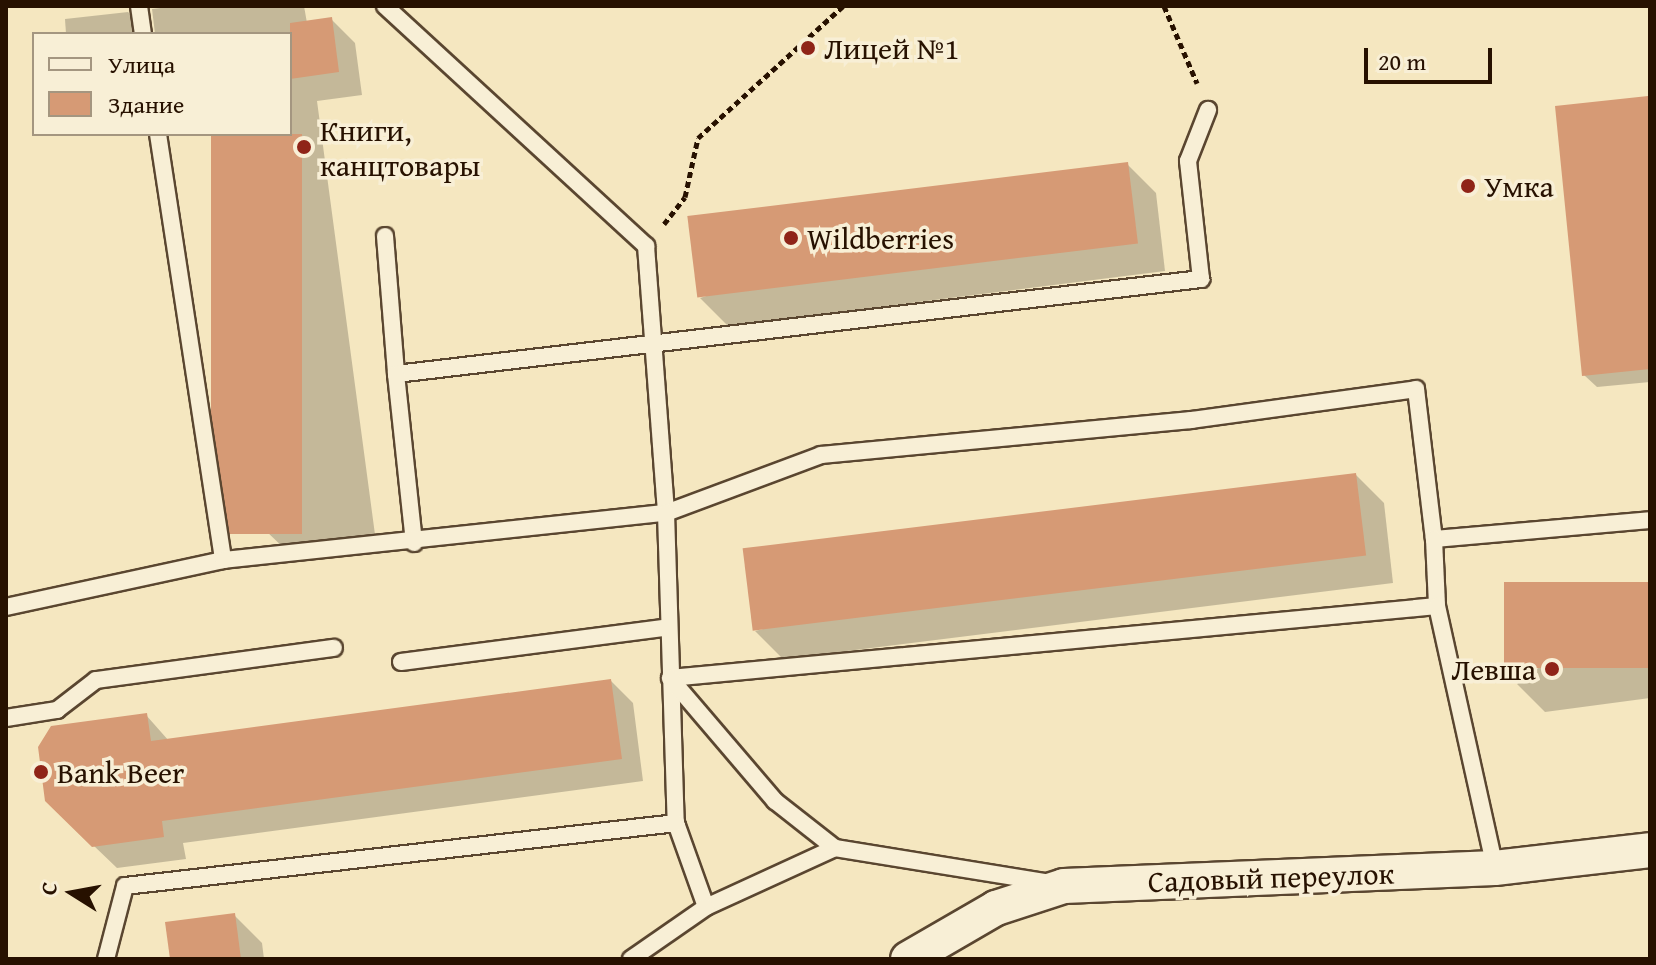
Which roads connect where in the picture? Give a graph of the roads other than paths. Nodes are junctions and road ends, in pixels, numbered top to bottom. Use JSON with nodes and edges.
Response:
{"nodes":[{"id":1,"x":139,"y":6,"type":"edge"},
{"id":2,"x":385,"y":6,"type":"edge"},
{"id":3,"x":143,"y":32,"type":"edge"},
{"id":4,"x":1208,"y":110,"type":"road end"},
{"id":5,"x":158,"y":136,"type":"edge"},
{"id":6,"x":385,"y":236,"type":"dead end"},
{"id":7,"x":656,"y":347,"type":"junction"},
{"id":8,"x":396,"y":374,"type":"junction"},
{"id":9,"x":666,"y":513,"type":"junction"},
{"id":10,"x":1650,"y":520,"type":"edge"},
{"id":11,"x":1434,"y":539,"type":"junction"},
{"id":12,"x":414,"y":543,"type":"junction"},
{"id":13,"x":223,"y":560,"type":"junction"},
{"id":14,"x":1437,"y":606,"type":"junction"},
{"id":15,"x":6,"y":607,"type":"edge"},
{"id":16,"x":669,"y":627,"type":"junction"},
{"id":17,"x":334,"y":648,"type":"dead end"},
{"id":18,"x":401,"y":662,"type":"dead end"},
{"id":19,"x":670,"y":678,"type":"junction"},
{"id":20,"x":6,"y":718,"type":"edge"},
{"id":21,"x":676,"y":823,"type":"junction"},
{"id":22,"x":835,"y":848,"type":"junction"},
{"id":23,"x":1650,"y":850,"type":"edge"},
{"id":24,"x":1495,"y":868,"type":"junction"},
{"id":25,"x":1064,"y":886,"type":"junction"},
{"id":26,"x":706,"y":907,"type":"junction"},
{"id":27,"x":106,"y":959,"type":"edge"},
{"id":28,"x":631,"y":959,"type":"edge"},
{"id":29,"x":908,"y":959,"type":"edge"}],
"edges":[{"from":1,"to":3,"type":"lane"},
{"from":2,"to":7,"type":"lane"},
{"from":4,"to":7,"type":"lane"},
{"from":5,"to":13,"type":"lane"},
{"from":6,"to":8,"type":"lane"},
{"from":7,"to":8,"type":"lane"},
{"from":7,"to":9,"type":"lane"},
{"from":8,"to":12,"type":"lane"},
{"from":9,"to":11,"type":"lane"},
{"from":9,"to":12,"type":"lane"},
{"from":9,"to":16,"type":"lane"},
{"from":10,"to":11,"type":"lane"},
{"from":11,"to":14,"type":"lane"},
{"from":12,"to":13,"type":"lane"},
{"from":13,"to":15,"type":"lane"},
{"from":14,"to":19,"type":"lane"},
{"from":14,"to":24,"type":"lane"},
{"from":16,"to":18,"type":"lane"},
{"from":16,"to":19,"type":"lane"},
{"from":17,"to":20,"type":"lane"},
{"from":19,"to":21,"type":"lane"},
{"from":19,"to":22,"type":"lane"},
{"from":21,"to":26,"type":"lane"},
{"from":21,"to":27,"type":"lane"},
{"from":22,"to":25,"type":"lane"},
{"from":22,"to":26,"type":"lane"},
{"from":23,"to":24,"type":"street","name":"Садовый переулок"},
{"from":24,"to":25,"type":"street","name":"Садовый переулок"},
{"from":25,"to":29,"type":"street","name":"Садовый переулок"},
{"from":26,"to":28,"type":"lane"}]}
